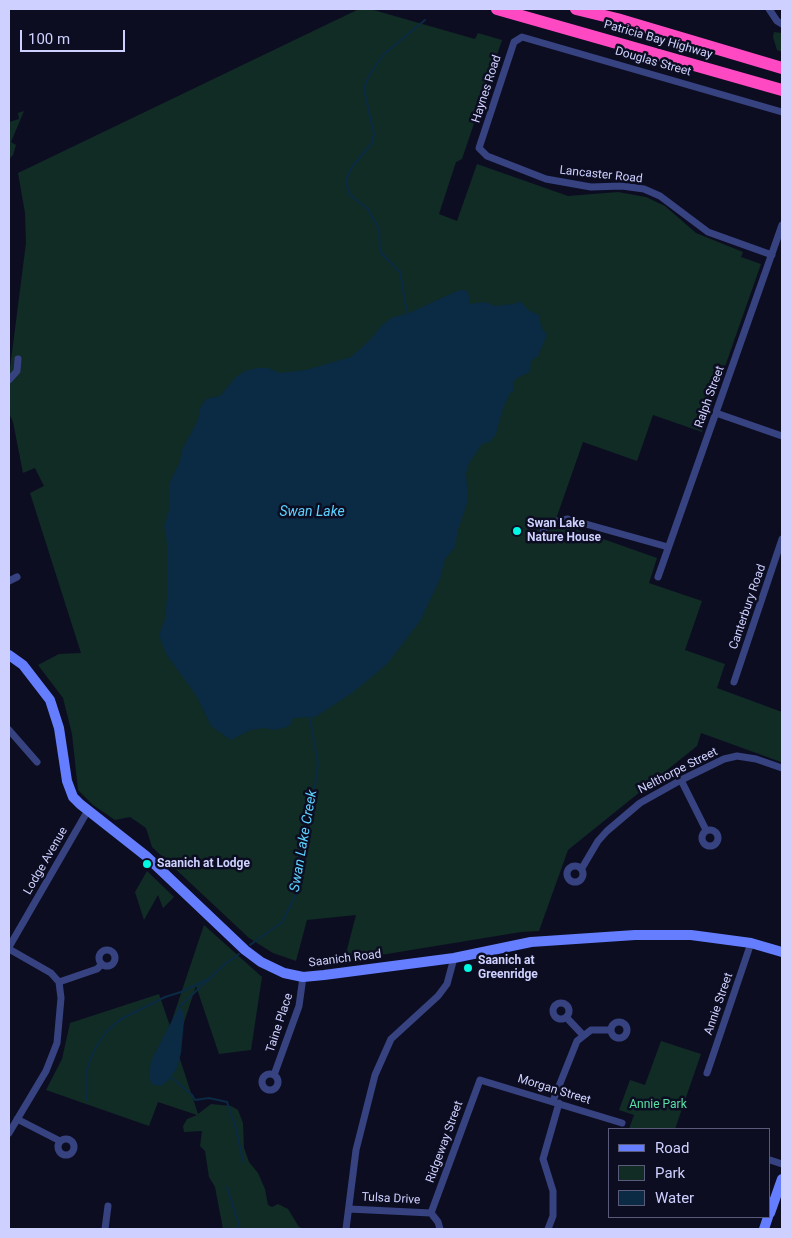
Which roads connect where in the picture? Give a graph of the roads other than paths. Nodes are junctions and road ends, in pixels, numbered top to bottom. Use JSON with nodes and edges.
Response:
{"nodes":[{"id":1,"x":497,"y":9,"type":"edge"},
{"id":2,"x":576,"y":9,"type":"edge"},
{"id":3,"x":770,"y":11,"type":"edge"},
{"id":4,"x":617,"y":19,"type":"junction"},
{"id":5,"x":782,"y":24,"type":"edge"},
{"id":6,"x":518,"y":38,"type":"joint"},
{"id":7,"x":782,"y":61,"type":"edge"},
{"id":8,"x":686,"y":63,"type":"junction"},
{"id":9,"x":782,"y":68,"type":"edge"},
{"id":10,"x":782,"y":90,"type":"edge"},
{"id":11,"x":782,"y":97,"type":"edge"},
{"id":12,"x":782,"y":112,"type":"edge"},
{"id":13,"x":479,"y":148,"type":"joint"},
{"id":14,"x":782,"y":225,"type":"edge"},
{"id":15,"x":772,"y":255,"type":"junction"},
{"id":16,"x":18,"y":359,"type":"dead end"},
{"id":17,"x":9,"y":380,"type":"edge"},
{"id":18,"x":716,"y":413,"type":"junction"},
{"id":19,"x":782,"y":436,"type":"edge"},
{"id":20,"x":543,"y":532,"type":"dead end"},
{"id":21,"x":782,"y":539,"type":"edge"},
{"id":22,"x":668,"y":547,"type":"junction"},
{"id":23,"x":17,"y":577,"type":"dead end"},
{"id":24,"x":658,"y":577,"type":"dead end"},
{"id":25,"x":9,"y":582,"type":"edge"},
{"id":26,"x":9,"y":655,"type":"edge"},
{"id":27,"x":734,"y":682,"type":"dead end"},
{"id":28,"x":9,"y":730,"type":"edge"},
{"id":29,"x":37,"y":762,"type":"dead end"},
{"id":30,"x":782,"y":768,"type":"edge"},
{"id":31,"x":681,"y":780,"type":"junction"},
{"id":32,"x":87,"y":812,"type":"junction"},
{"id":33,"x":706,"y":830,"type":"dead end"},
{"id":34,"x":582,"y":868,"type":"dead end"},
{"id":35,"x":751,"y":943,"type":"junction"},
{"id":36,"x":9,"y":948,"type":"edge"},
{"id":37,"x":782,"y":952,"type":"edge"},
{"id":38,"x":454,"y":958,"type":"junction"},
{"id":39,"x":102,"y":964,"type":"dead end"},
{"id":40,"x":303,"y":977,"type":"junction"},
{"id":41,"x":59,"y":982,"type":"junction"},
{"id":42,"x":566,"y":1017,"type":"dead end"},
{"id":43,"x":611,"y":1030,"type":"dead end"},
{"id":44,"x":583,"y":1036,"type":"junction"},
{"id":45,"x":707,"y":1073,"type":"dead end"},
{"id":46,"x":274,"y":1075,"type":"dead end"},
{"id":47,"x":480,"y":1080,"type":"joint"},
{"id":48,"x":556,"y":1102,"type":"junction"},
{"id":49,"x":17,"y":1119,"type":"junction"},
{"id":50,"x":622,"y":1123,"type":"dead end"},
{"id":51,"x":9,"y":1133,"type":"edge"},
{"id":52,"x":60,"y":1141,"type":"dead end"},
{"id":53,"x":782,"y":1178,"type":"edge"},
{"id":54,"x":108,"y":1206,"type":"dead end"},
{"id":55,"x":349,"y":1209,"type":"junction"},
{"id":56,"x":771,"y":1210,"type":"edge"},
{"id":57,"x":431,"y":1213,"type":"junction"},
{"id":58,"x":105,"y":1229,"type":"edge"},
{"id":59,"x":346,"y":1229,"type":"edge"},
{"id":60,"x":440,"y":1229,"type":"edge"},
{"id":61,"x":548,"y":1229,"type":"edge"}],
"edges":[{"from":1,"to":8,"type":"highway","name":"Patricia Bay Highway"},
{"from":2,"to":4,"type":"highway","name":"Patricia Bay Highway"},
{"from":3,"to":5,"type":"street"},
{"from":4,"to":7,"type":"highway"},
{"from":4,"to":9,"type":"highway","name":"Patricia Bay Highway"},
{"from":6,"to":12,"type":"street","name":"Douglas Street"},
{"from":6,"to":13,"type":"street","name":"Haynes Road"},
{"from":8,"to":10,"type":"highway","name":"Patricia Bay Highway"},
{"from":8,"to":11,"type":"highway"},
{"from":13,"to":15,"type":"street","name":"Lancaster Road"},
{"from":14,"to":15,"type":"street","name":"Ralph Street"},
{"from":15,"to":18,"type":"street","name":"Ralph Street"},
{"from":16,"to":17,"type":"street"},
{"from":18,"to":19,"type":"street"},
{"from":18,"to":22,"type":"street","name":"Ralph Street"},
{"from":20,"to":22,"type":"street"},
{"from":21,"to":27,"type":"street","name":"Canterbury Road"},
{"from":22,"to":24,"type":"street","name":"Ralph Street"},
{"from":23,"to":25,"type":"street"},
{"from":26,"to":32,"type":"main road","name":"Saanich Road"},
{"from":28,"to":29,"type":"street"},
{"from":30,"to":31,"type":"street","name":"Nelthorpe Street"},
{"from":31,"to":33,"type":"street"},
{"from":31,"to":34,"type":"street","name":"Nelthorpe Street"},
{"from":32,"to":36,"type":"street","name":"Lodge Avenue"},
{"from":32,"to":40,"type":"main road","name":"Saanich Road"},
{"from":35,"to":37,"type":"main road","name":"Saanich Road"},
{"from":35,"to":38,"type":"main road","name":"Saanich Road"},
{"from":35,"to":45,"type":"street","name":"Annie Street"},
{"from":36,"to":41,"type":"street"},
{"from":38,"to":40,"type":"main road","name":"Saanich Road"},
{"from":38,"to":55,"type":"street"},
{"from":39,"to":41,"type":"street"},
{"from":40,"to":46,"type":"street","name":"Taine Place"},
{"from":41,"to":49,"type":"street"},
{"from":42,"to":44,"type":"street"},
{"from":43,"to":44,"type":"street"},
{"from":44,"to":48,"type":"street"},
{"from":47,"to":48,"type":"street","name":"Morgan Street"},
{"from":47,"to":57,"type":"street","name":"Ridgeway Street"},
{"from":48,"to":50,"type":"street","name":"Morgan Street"},
{"from":48,"to":61,"type":"street"},
{"from":49,"to":51,"type":"street"},
{"from":49,"to":52,"type":"street"},
{"from":53,"to":56,"type":"main road"},
{"from":54,"to":58,"type":"street"},
{"from":55,"to":57,"type":"street","name":"Tulsa Drive"},
{"from":55,"to":59,"type":"street"},
{"from":57,"to":60,"type":"street"}]}
